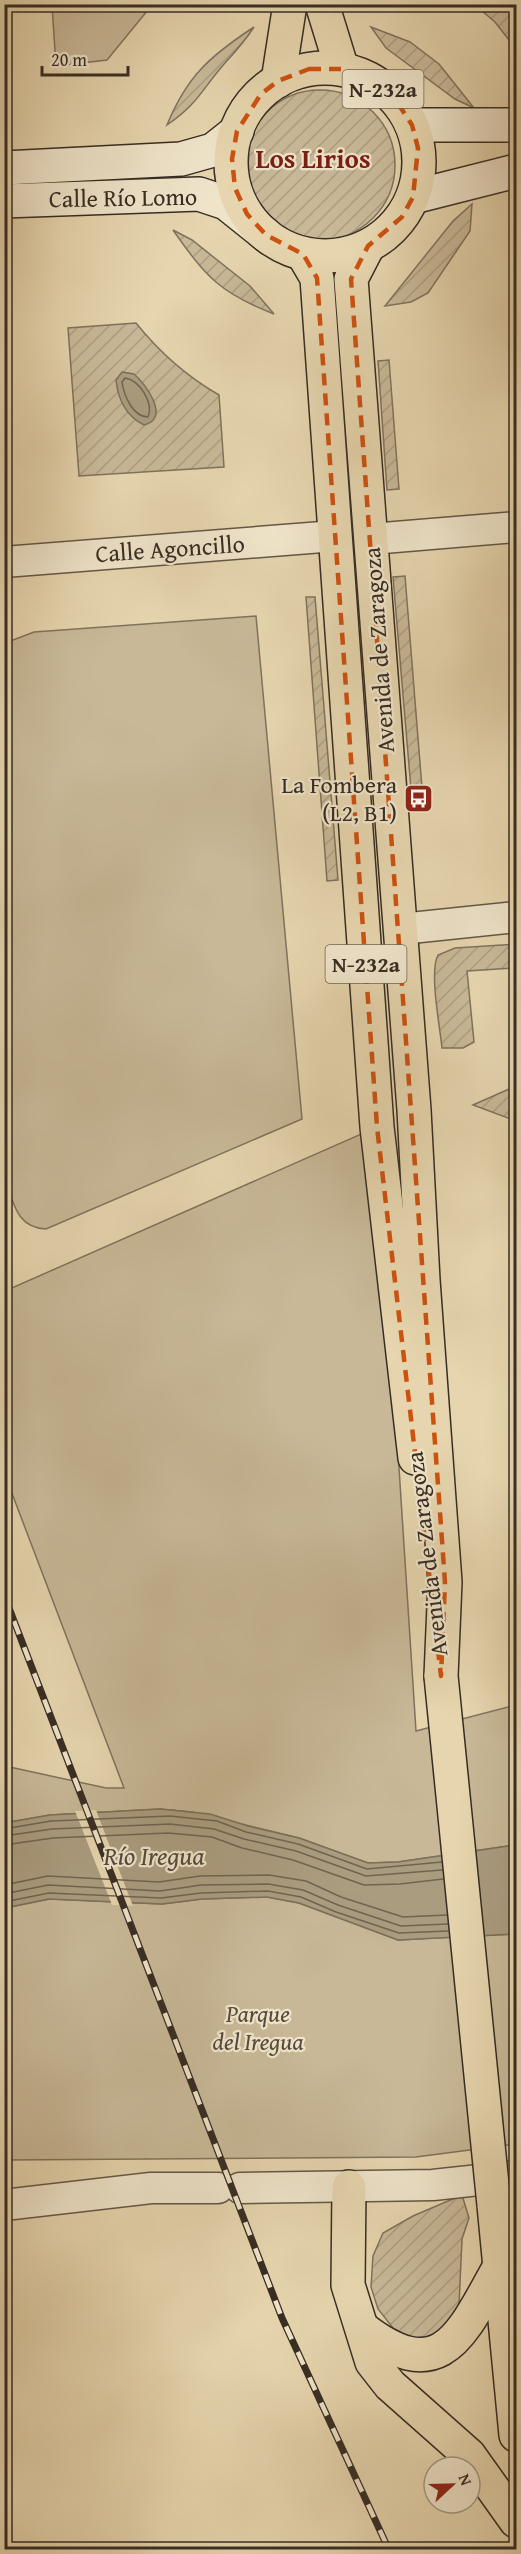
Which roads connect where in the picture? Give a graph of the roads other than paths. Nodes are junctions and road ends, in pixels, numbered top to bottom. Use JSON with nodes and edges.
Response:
{"nodes":[{"id":1,"x":290,"y":4,"type":"edge"},
{"id":2,"x":322,"y":4,"type":"edge"},
{"id":3,"x":342,"y":69,"type":"junction"},
{"id":4,"x":278,"y":81,"type":"junction"},
{"id":5,"x":516,"y":124,"type":"edge"},
{"id":6,"x":412,"y":125,"type":"junction"},
{"id":7,"x":237,"y":131,"type":"junction"},
{"id":8,"x":4,"y":168,"type":"edge"},
{"id":9,"x":516,"y":171,"type":"edge"},
{"id":10,"x":413,"y":197,"type":"junction"},
{"id":11,"x":4,"y":201,"type":"edge"},
{"id":12,"x":266,"y":235,"type":"junction"},
{"id":13,"x":368,"y":246,"type":"junction"},
{"id":14,"x":303,"y":254,"type":"junction"},
{"id":15,"x":516,"y":527,"type":"edge"},
{"id":16,"x":335,"y":536,"type":"junction"},
{"id":17,"x":371,"y":539,"type":"junction"},
{"id":18,"x":4,"y":562,"type":"edge"},
{"id":19,"x":516,"y":917,"type":"edge"},
{"id":20,"x":401,"y":929,"type":"junction"},
{"id":21,"x":441,"y":1676,"type":"junction"},
{"id":22,"x":516,"y":2176,"type":"edge"},
{"id":23,"x":349,"y":2187,"type":"junction"},
{"id":24,"x":4,"y":2205,"type":"edge"},
{"id":25,"x":500,"y":2279,"type":"junction"},
{"id":26,"x":516,"y":2319,"type":"edge"},
{"id":27,"x":362,"y":2328,"type":"junction"},
{"id":28,"x":516,"y":2435,"type":"edge"},
{"id":29,"x":516,"y":2521,"type":"edge"}],
"edges":[{"from":1,"to":4,"type":"main road"},
{"from":2,"to":3,"type":"main road","number":"N-232a"},
{"from":3,"to":4,"type":"main road","number":"N-232a"},
{"from":3,"to":6,"type":"main road","number":"N-232a"},
{"from":4,"to":7,"type":"main road","number":"N-232a"},
{"from":5,"to":6,"type":"main road"},
{"from":6,"to":10,"type":"main road","number":"N-232a"},
{"from":7,"to":8,"type":"main road","name":"Calle Río Lomo"},
{"from":7,"to":12,"type":"main road","number":"N-232a"},
{"from":9,"to":10,"type":"main road"},
{"from":10,"to":13,"type":"main road","number":"N-232a"},
{"from":11,"to":12,"type":"main road","name":"Calle Río Lomo"},
{"from":12,"to":14,"type":"main road","number":"N-232a"},
{"from":13,"to":14,"type":"main road","number":"N-232a"},
{"from":13,"to":17,"type":"main road","name":"Avenida de Zaragoza","number":"N-232a"},
{"from":14,"to":16,"type":"main road","name":"Avenida de Zaragoza","number":"N-232a"},
{"from":15,"to":17,"type":"street"},
{"from":16,"to":18,"type":"street","name":"Calle Agoncillo"},
{"from":16,"to":21,"type":"main road","name":"Avenida de Zaragoza","number":"N-232a"},
{"from":17,"to":20,"type":"main road","name":"Avenida de Zaragoza","number":"N-232a"},
{"from":19,"to":20,"type":"street"},
{"from":20,"to":21,"type":"main road","name":"Avenida de Zaragoza","number":"N-232a"},
{"from":21,"to":25,"type":"main road","number":"N-232a","bridge":true},
{"from":22,"to":23,"type":"street"},
{"from":23,"to":24,"type":"street"},
{"from":23,"to":27,"type":"main road"},
{"from":25,"to":26,"type":"main road"},
{"from":25,"to":27,"type":"main road"},
{"from":25,"to":28,"type":"main road","number":"N-232a"},
{"from":27,"to":29,"type":"main road"}]}
